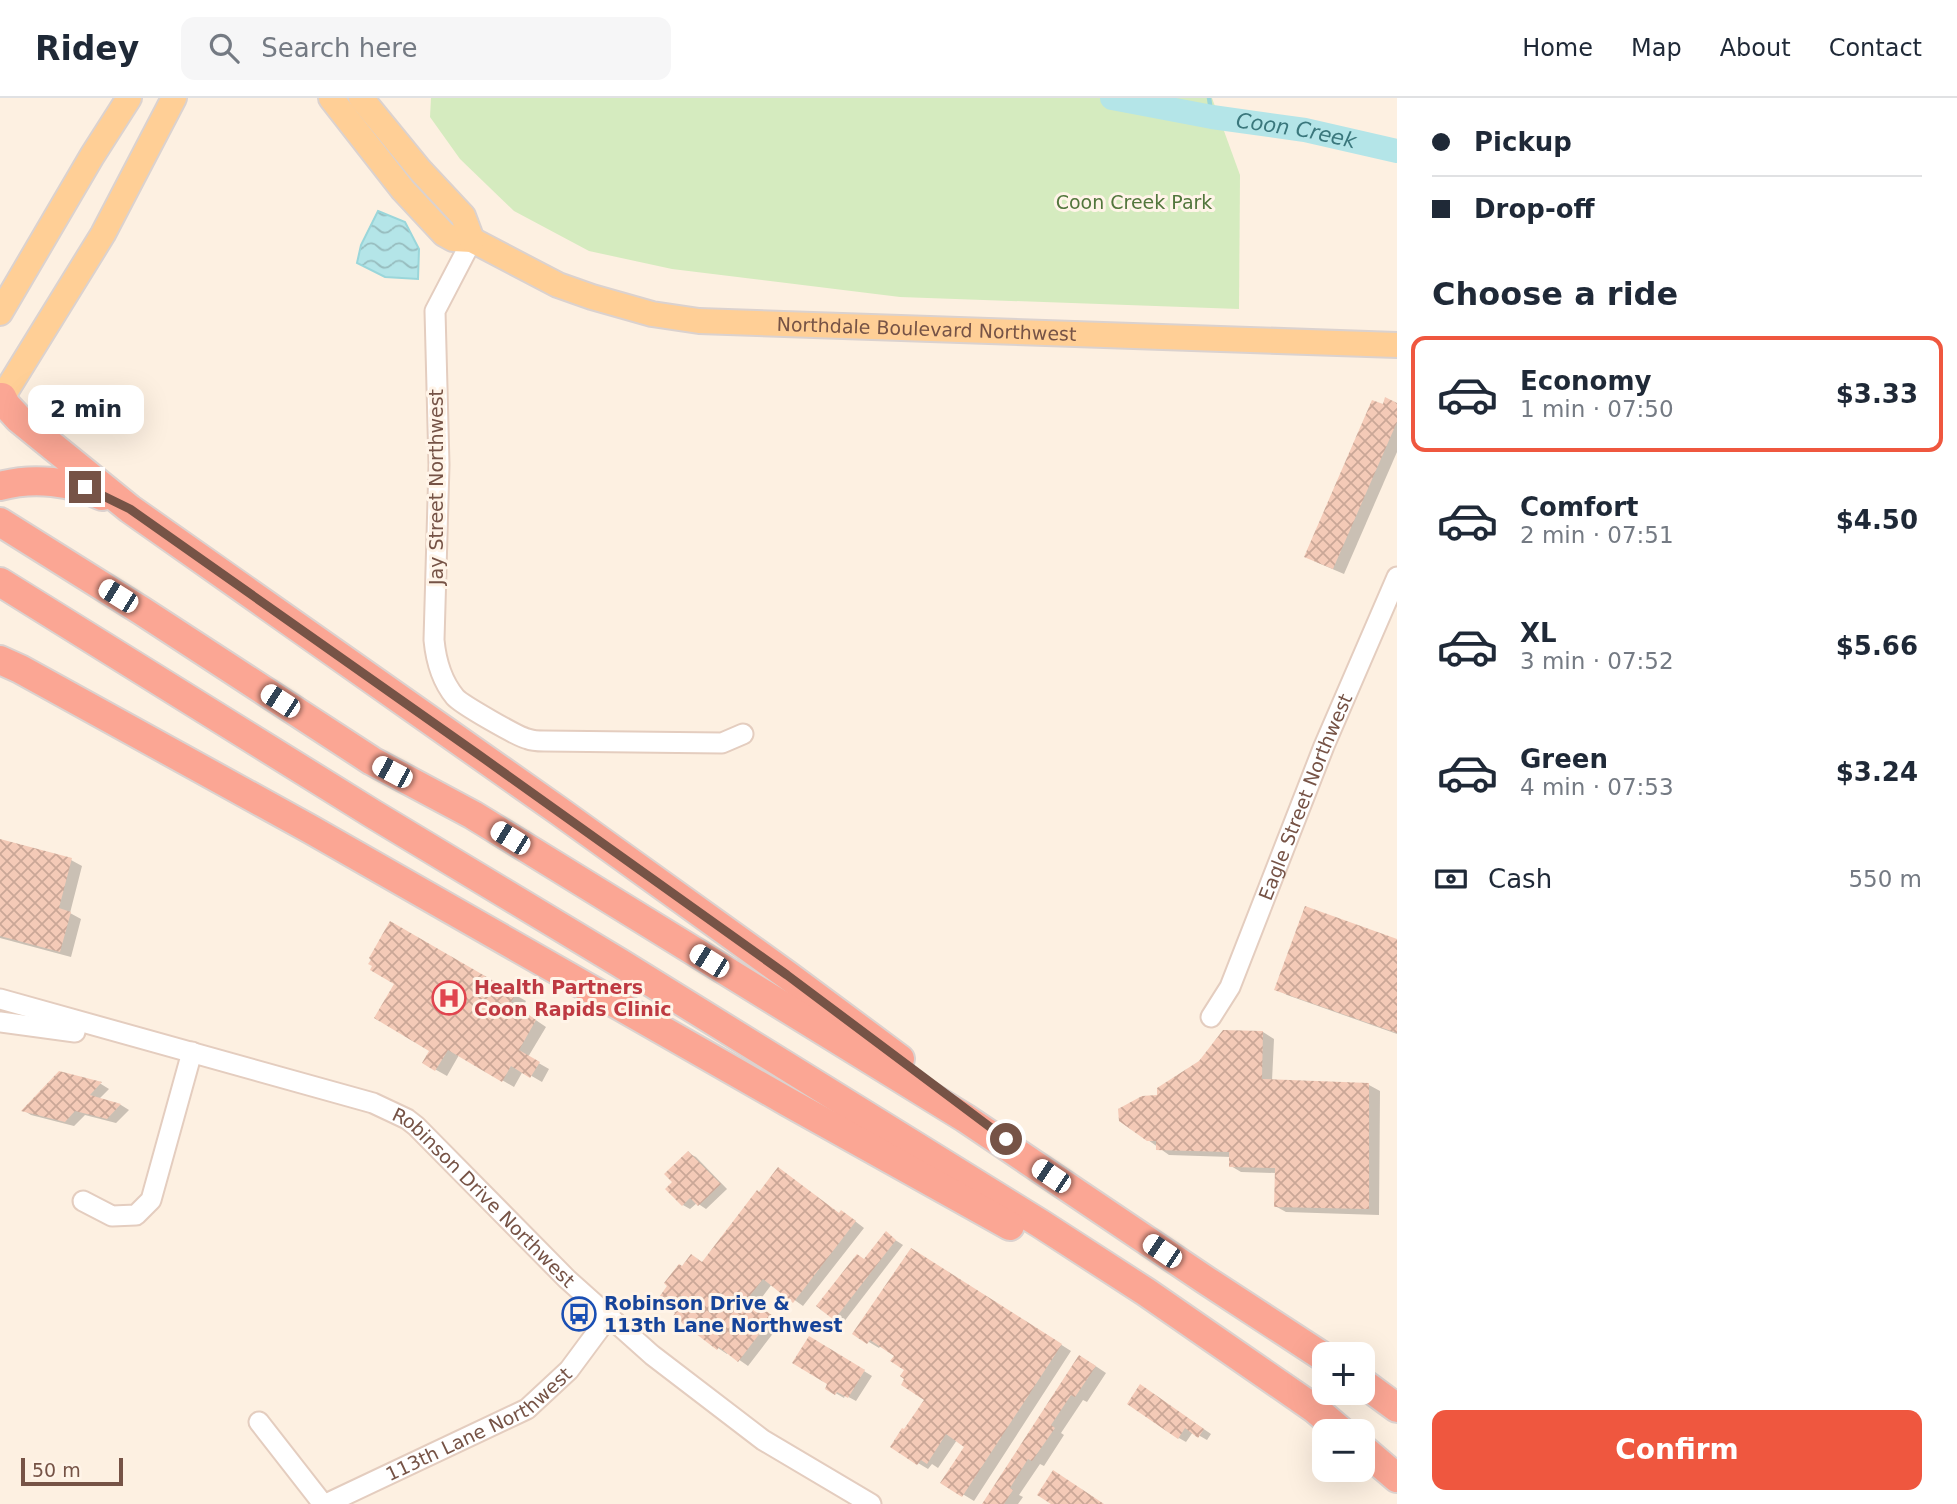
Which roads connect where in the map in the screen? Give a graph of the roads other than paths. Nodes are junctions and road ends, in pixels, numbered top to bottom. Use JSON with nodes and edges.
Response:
{"nodes":[{"id":1,"x":129,"y":98,"type":"edge"},
{"id":2,"x":174,"y":98,"type":"edge"},
{"id":3,"x":331,"y":98,"type":"edge"},
{"id":4,"x":361,"y":98,"type":"edge"},
{"id":5,"x":471,"y":240,"type":"junction"},
{"id":6,"x":0,"y":313,"type":"edge"},
{"id":7,"x":1397,"y":345,"type":"edge"},
{"id":8,"x":1,"y":399,"type":"edge"},
{"id":9,"x":2,"y":485,"type":"edge"},
{"id":10,"x":130,"y":509,"type":"junction"},
{"id":11,"x":0,"y":522,"type":"edge"},
{"id":12,"x":1397,"y":577,"type":"edge"},
{"id":13,"x":0,"y":582,"type":"edge"},
{"id":14,"x":7,"y":661,"type":"edge"},
{"id":15,"x":743,"y":734,"type":"dead end"},
{"id":16,"x":0,"y":999,"type":"edge"},
{"id":17,"x":1211,"y":1017,"type":"dead end"},
{"id":18,"x":0,"y":1022,"type":"edge"},
{"id":19,"x":156,"y":1042,"type":"junction"},
{"id":20,"x":192,"y":1052,"type":"junction"},
{"id":21,"x":83,"y":1201,"type":"dead end"},
{"id":22,"x":1094,"y":1205,"type":"junction"},
{"id":23,"x":609,"y":1317,"type":"junction"},
{"id":24,"x":1312,"y":1349,"type":"edge"},
{"id":25,"x":1375,"y":1392,"type":"edge"},
{"id":26,"x":1397,"y":1408,"type":"edge"},
{"id":27,"x":1315,"y":1409,"type":"junction"},
{"id":28,"x":1327,"y":1419,"type":"edge"},
{"id":29,"x":259,"y":1422,"type":"dead end"},
{"id":30,"x":1375,"y":1459,"type":"edge"},
{"id":31,"x":1397,"y":1478,"type":"edge"},
{"id":32,"x":325,"y":1504,"type":"edge"},
{"id":33,"x":871,"y":1504,"type":"edge"}],
"edges":[{"from":1,"to":6,"type":"main road"},
{"from":2,"to":8,"type":"main road"},
{"from":3,"to":5,"type":"main road","name":"Northdale Boulevard Northwest"},
{"from":4,"to":5,"type":"main road"},
{"from":5,"to":7,"type":"main road","name":"Northdale Boulevard Northwest"},
{"from":5,"to":15,"type":"street","name":"Jay Street Northwest"},
{"from":8,"to":10,"type":"highway"},
{"from":9,"to":10,"type":"highway"},
{"from":10,"to":22,"type":"highway"},
{"from":11,"to":22,"type":"highway"},
{"from":12,"to":17,"type":"street","name":"Eagle Street Northwest"},
{"from":13,"to":27,"type":"highway"},
{"from":14,"to":27,"type":"highway"},
{"from":16,"to":19,"type":"street","name":"Robinson Drive Northwest"},
{"from":18,"to":19,"type":"street","name":"Robinson Drive Northwest"},
{"from":19,"to":20,"type":"street","name":"Robinson Drive Northwest"},
{"from":20,"to":21,"type":"street"},
{"from":20,"to":23,"type":"street","name":"Robinson Drive Northwest"},
{"from":22,"to":24,"type":"highway"},
{"from":23,"to":32,"type":"street","name":"113th Lane Northwest"},
{"from":23,"to":33,"type":"street","name":"Robinson Drive Northwest"},
{"from":25,"to":26,"type":"highway"},
{"from":27,"to":28,"type":"highway"},
{"from":29,"to":32,"type":"street"},
{"from":30,"to":31,"type":"highway"}]}
